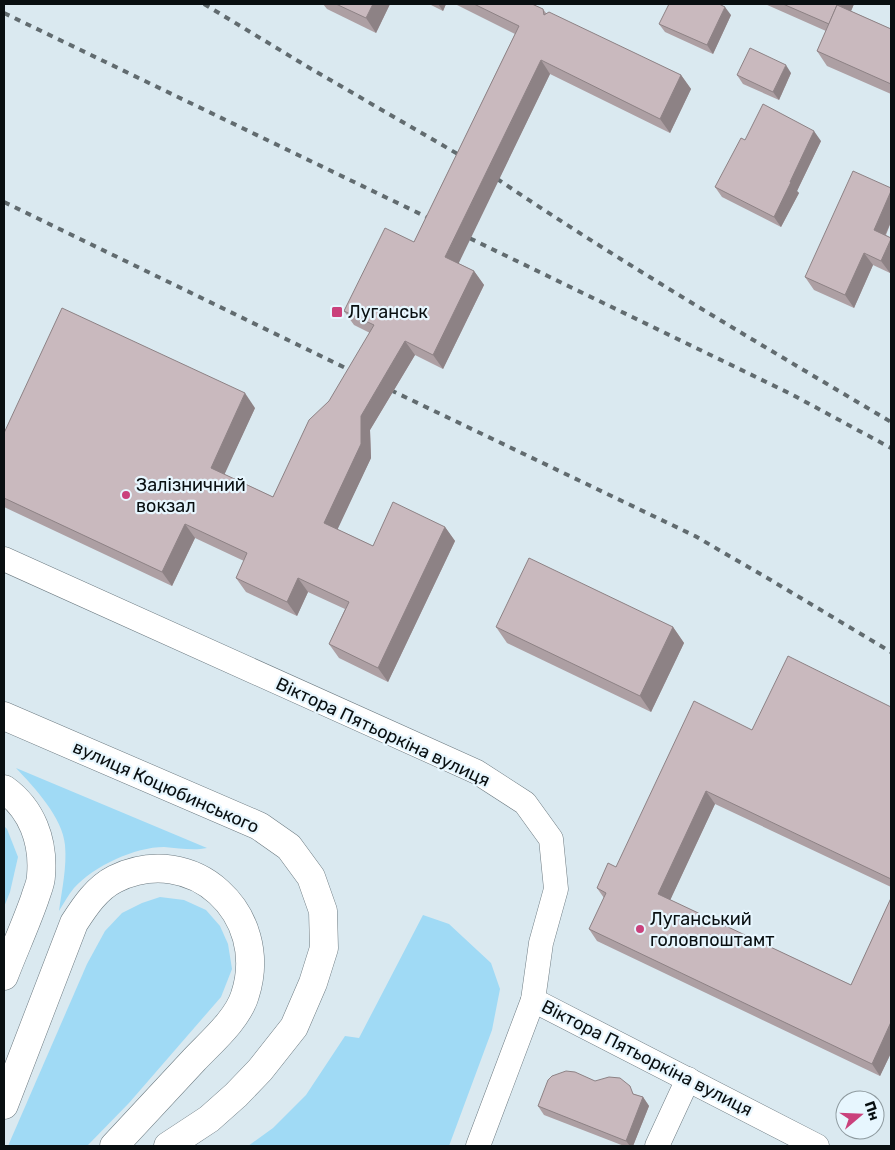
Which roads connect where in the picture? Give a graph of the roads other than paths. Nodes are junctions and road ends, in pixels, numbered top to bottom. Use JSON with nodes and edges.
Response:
{"nodes":[{"id":1,"x":4,"y":559,"type":"edge"},
{"id":2,"x":4,"y":716,"type":"edge"},
{"id":3,"x":4,"y":789,"type":"edge"},
{"id":4,"x":4,"y":976,"type":"edge"},
{"id":5,"x":533,"y":1000,"type":"junction"},
{"id":6,"x":688,"y":1079,"type":"junction"},
{"id":7,"x":4,"y":1105,"type":"edge"},
{"id":8,"x":114,"y":1146,"type":"edge"},
{"id":9,"x":168,"y":1146,"type":"edge"},
{"id":10,"x":478,"y":1146,"type":"edge"},
{"id":11,"x":657,"y":1146,"type":"edge"},
{"id":12,"x":817,"y":1146,"type":"edge"}],
"edges":[{"from":1,"to":5,"type":"street","name":"Віктора Пятьоркіна вулиця"},
{"from":2,"to":9,"type":"street","name":"вулиця Коцюбинського"},
{"from":3,"to":4,"type":"street"},
{"from":5,"to":6,"type":"street","name":"Віктора Пятьоркіна вулиця"},
{"from":5,"to":10,"type":"street"},
{"from":6,"to":11,"type":"street"},
{"from":6,"to":12,"type":"street","name":"Віктора Пятьоркіна вулиця"},
{"from":7,"to":8,"type":"street"}]}
